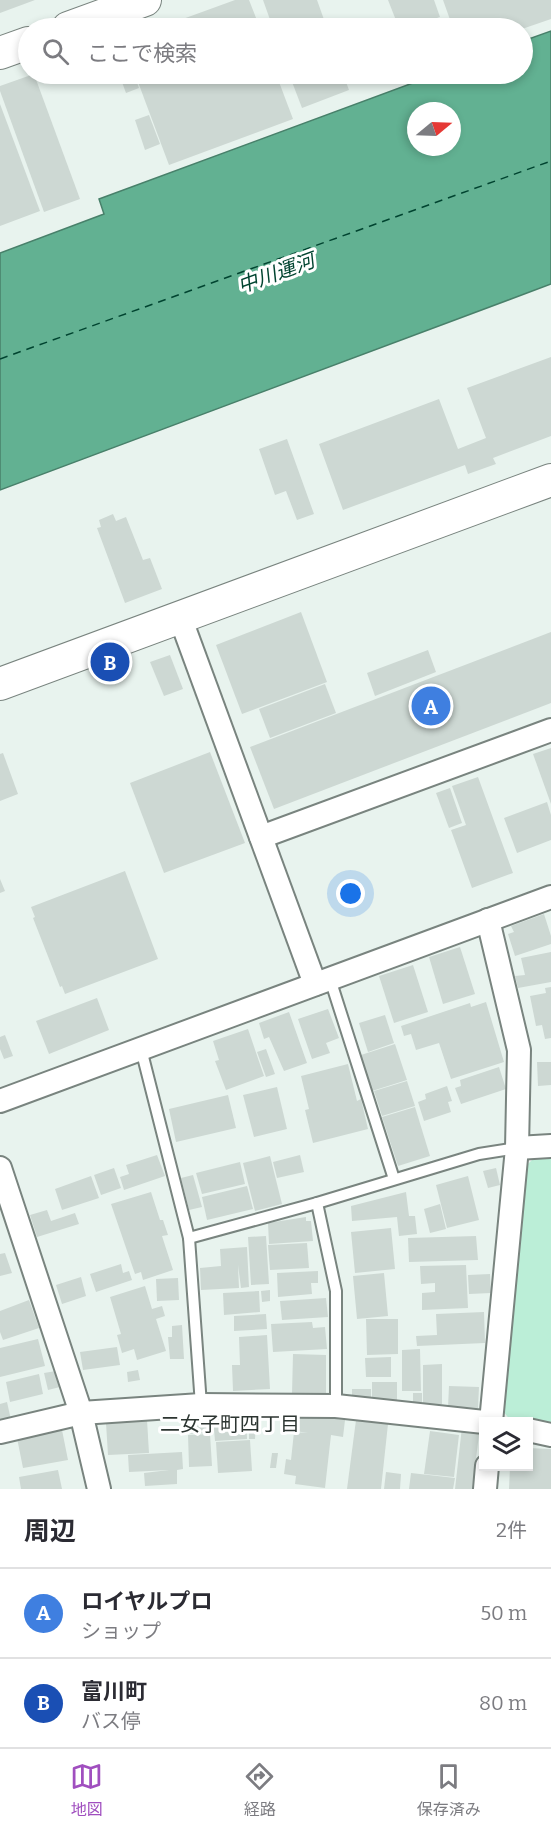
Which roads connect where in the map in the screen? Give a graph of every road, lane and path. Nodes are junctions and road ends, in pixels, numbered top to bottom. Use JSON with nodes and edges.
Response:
{"nodes":[{"id":1,"x":145,"y":0,"type":"edge"},
{"id":2,"x":96,"y":18,"type":"edge"},
{"id":3,"x":18,"y":47,"type":"edge"},
{"id":4,"x":0,"y":53,"type":"edge"},
{"id":5,"x":551,"y":480,"type":"edge"},
{"id":6,"x":180,"y":617,"type":"junction"},
{"id":7,"x":0,"y":684,"type":"edge"},
{"id":8,"x":551,"y":730,"type":"edge"},
{"id":9,"x":261,"y":837,"type":"junction"},
{"id":10,"x":551,"y":897,"type":"edge"},
{"id":11,"x":488,"y":920,"type":"junction"},
{"id":12,"x":323,"y":982,"type":"junction"},
{"id":13,"x":141,"y":1049,"type":"junction"},
{"id":14,"x":0,"y":1101,"type":"edge"},
{"id":15,"x":551,"y":1146,"type":"edge"},
{"id":16,"x":517,"y":1148,"type":"junction"},
{"id":17,"x":0,"y":1168,"type":"edge"},
{"id":18,"x":394,"y":1179,"type":"junction"},
{"id":19,"x":317,"y":1203,"type":"junction"},
{"id":20,"x":189,"y":1238,"type":"junction"},
{"id":21,"x":201,"y":1405,"type":"junction"},
{"id":22,"x":336,"y":1406,"type":"junction"},
{"id":23,"x":81,"y":1413,"type":"junction"},
{"id":24,"x":490,"y":1417,"type":"edge"},
{"id":25,"x":479,"y":1422,"type":"edge"},
{"id":26,"x":533,"y":1431,"type":"edge"},
{"id":27,"x":0,"y":1432,"type":"edge"},
{"id":28,"x":551,"y":1435,"type":"edge"},
{"id":29,"x":487,"y":1471,"type":"edge"},
{"id":30,"x":99,"y":1489,"type":"edge"},
{"id":31,"x":485,"y":1489,"type":"edge"}],
"edges":[{"from":1,"to":2,"type":"street"},
{"from":3,"to":4,"type":"street"},
{"from":5,"to":6,"type":"street"},
{"from":6,"to":7,"type":"street"},
{"from":6,"to":9,"type":"street"},
{"from":8,"to":9,"type":"street"},
{"from":9,"to":12,"type":"street"},
{"from":10,"to":11,"type":"street"},
{"from":11,"to":12,"type":"street"},
{"from":11,"to":16,"type":"street"},
{"from":12,"to":13,"type":"street"},
{"from":12,"to":18,"type":"lane"},
{"from":13,"to":14,"type":"street"},
{"from":13,"to":20,"type":"lane"},
{"from":15,"to":16,"type":"street"},
{"from":16,"to":18,"type":"lane"},
{"from":16,"to":24,"type":"street"},
{"from":17,"to":23,"type":"street"},
{"from":18,"to":19,"type":"lane"},
{"from":19,"to":20,"type":"lane"},
{"from":19,"to":22,"type":"lane"},
{"from":20,"to":21,"type":"lane"},
{"from":21,"to":22,"type":"street"},
{"from":21,"to":23,"type":"street"},
{"from":22,"to":25,"type":"street"},
{"from":23,"to":27,"type":"street"},
{"from":23,"to":30,"type":"street"},
{"from":26,"to":28,"type":"street"},
{"from":29,"to":31,"type":"street"}]}
